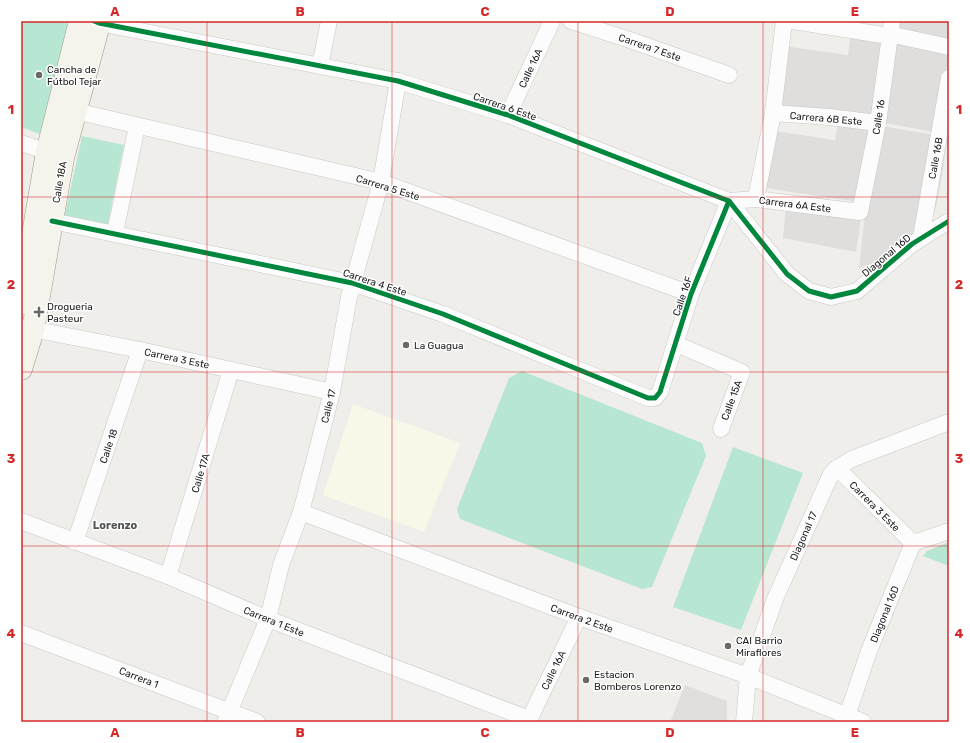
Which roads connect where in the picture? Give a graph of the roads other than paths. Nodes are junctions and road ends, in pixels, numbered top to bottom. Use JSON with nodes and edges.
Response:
{"nodes":[{"id":1,"x":330,"y":21,"type":"edge"},
{"id":2,"x":552,"y":21,"type":"edge"},
{"id":3,"x":571,"y":21,"type":"edge"},
{"id":4,"x":784,"y":21,"type":"edge"},
{"id":5,"x":793,"y":21,"type":"edge"},
{"id":6,"x":93,"y":22,"type":"edge"},
{"id":7,"x":890,"y":30,"type":"edge"},
{"id":8,"x":949,"y":47,"type":"edge"},
{"id":9,"x":320,"y":66,"type":"junction"},
{"id":10,"x":729,"y":75,"type":"dead end"},
{"id":11,"x":949,"y":78,"type":"edge"},
{"id":12,"x":398,"y":81,"type":"junction"},
{"id":13,"x":75,"y":111,"type":"junction"},
{"id":14,"x":773,"y":113,"type":"junction"},
{"id":15,"x":508,"y":115,"type":"junction"},
{"id":16,"x":878,"y":123,"type":"junction"},
{"id":17,"x":137,"y":126,"type":"junction"},
{"id":18,"x":21,"y":143,"type":"edge"},
{"id":19,"x":55,"y":155,"type":"junction"},
{"id":20,"x":381,"y":182,"type":"junction"},
{"id":21,"x":756,"y":199,"type":"junction"},
{"id":22,"x":729,"y":201,"type":"junction"},
{"id":23,"x":860,"y":212,"type":"joint"},
{"id":24,"x":52,"y":221,"type":"junction"},
{"id":25,"x":949,"y":221,"type":"edge"},
{"id":26,"x":116,"y":233,"type":"junction"},
{"id":27,"x":922,"y":238,"type":"junction"},
{"id":28,"x":352,"y":283,"type":"junction"},
{"id":29,"x":691,"y":294,"type":"junction"},
{"id":30,"x":21,"y":304,"type":"edge"},
{"id":31,"x":27,"y":328,"type":"edge"},
{"id":32,"x":676,"y":344,"type":"junction"},
{"id":33,"x":140,"y":350,"type":"junction"},
{"id":34,"x":21,"y":369,"type":"edge"},
{"id":35,"x":232,"y":370,"type":"junction"},
{"id":36,"x":332,"y":392,"type":"junction"},
{"id":37,"x":655,"y":398,"type":"joint"},
{"id":38,"x":949,"y":422,"type":"edge"},
{"id":39,"x":721,"y":428,"type":"dead end"},
{"id":40,"x":837,"y":468,"type":"junction"},
{"id":41,"x":301,"y":512,"type":"junction"},
{"id":42,"x":21,"y":521,"type":"edge"},
{"id":43,"x":949,"y":531,"type":"edge"},
{"id":44,"x":75,"y":542,"type":"junction"},
{"id":45,"x":913,"y":543,"type":"junction"},
{"id":46,"x":168,"y":576,"type":"junction"},
{"id":47,"x":579,"y":617,"type":"junction"},
{"id":48,"x":268,"y":619,"type":"junction"},
{"id":49,"x":21,"y":632,"type":"edge"},
{"id":50,"x":748,"y":676,"type":"junction"},
{"id":51,"x":227,"y":717,"type":"edge"},
{"id":52,"x":847,"y":719,"type":"edge"},
{"id":53,"x":528,"y":721,"type":"edge"},
{"id":54,"x":257,"y":722,"type":"edge"},
{"id":55,"x":744,"y":722,"type":"edge"},
{"id":56,"x":863,"y":722,"type":"edge"}],
"edges":[{"from":1,"to":9,"type":"street"},
{"from":2,"to":15,"type":"street","name":"Calle 16A"},
{"from":3,"to":10,"type":"street","name":"Carrera 7 Este"},
{"from":4,"to":14,"type":"street"},
{"from":5,"to":7,"type":"street"},
{"from":6,"to":9,"type":"street","name":"Carrera 6 Este"},
{"from":6,"to":13,"type":"main road","name":"Calle 18A"},
{"from":6,"to":19,"type":"main road","name":"Calle 18A"},
{"from":7,"to":8,"type":"street"},
{"from":7,"to":16,"type":"street","name":"Calle 16"},
{"from":9,"to":12,"type":"street","name":"Carrera 6 Este"},
{"from":11,"to":27,"type":"street","name":"Calle 16B"},
{"from":12,"to":15,"type":"street","name":"Carrera 6 Este"},
{"from":12,"to":20,"type":"street","name":"Calle 17"},
{"from":13,"to":17,"type":"street","name":"Carrera 5 Este"},
{"from":13,"to":19,"type":"main road","name":"Calle 18A"},
{"from":14,"to":16,"type":"street","name":"Carrera 6B Este"},
{"from":14,"to":21,"type":"street"},
{"from":15,"to":22,"type":"street","name":"Carrera 6 Este"},
{"from":16,"to":23,"type":"street","name":"Calle 16"},
{"from":17,"to":20,"type":"street","name":"Carrera 5 Este"},
{"from":17,"to":26,"type":"street"},
{"from":18,"to":19,"type":"street"},
{"from":19,"to":24,"type":"main road","name":"Calle 18A"},
{"from":19,"to":30,"type":"main road","name":"Calle 18A"},
{"from":20,"to":28,"type":"street","name":"Calle 17"},
{"from":20,"to":29,"type":"street","name":"Carrera 5 Este"},
{"from":21,"to":22,"type":"street","name":"Carrera 6A Este"},
{"from":21,"to":23,"type":"street","name":"Carrera 6A Este"},
{"from":22,"to":27,"type":"street","name":"Diagonal 16D"},
{"from":22,"to":29,"type":"street","name":"Calle 16F"},
{"from":24,"to":26,"type":"street","name":"Carrera 4 Este"},
{"from":24,"to":31,"type":"main road","name":"Calle 18A"},
{"from":25,"to":27,"type":"street","name":"Diagonal 16D"},
{"from":26,"to":28,"type":"street","name":"Carrera 4 Este"},
{"from":28,"to":36,"type":"street","name":"Calle 17"},
{"from":28,"to":37,"type":"street","name":"Carrera 4 Este"},
{"from":29,"to":32,"type":"street","name":"Calle 16F"},
{"from":31,"to":33,"type":"street","name":"Carrera 3 Este"},
{"from":31,"to":34,"type":"main road","name":"Calle 18A"},
{"from":32,"to":37,"type":"street","name":"Calle 16F"},
{"from":32,"to":39,"type":"street","name":"Calle 15A"},
{"from":33,"to":35,"type":"street","name":"Carrera 3 Este"},
{"from":33,"to":44,"type":"street","name":"Calle 18"},
{"from":35,"to":36,"type":"street","name":"Carrera 3 Este"},
{"from":35,"to":46,"type":"street","name":"Calle 17A"},
{"from":36,"to":41,"type":"street","name":"Calle 17"},
{"from":38,"to":40,"type":"street","name":"Diagonal 17"},
{"from":40,"to":45,"type":"street","name":"Carrera 3 Este"},
{"from":40,"to":50,"type":"street","name":"Diagonal 17"},
{"from":41,"to":47,"type":"street","name":"Carrera 2 Este"},
{"from":41,"to":48,"type":"street","name":"Calle 17"},
{"from":42,"to":44,"type":"street","name":"Carrera 1 Este"},
{"from":43,"to":45,"type":"street"},
{"from":44,"to":46,"type":"street","name":"Carrera 1 Este"},
{"from":45,"to":52,"type":"street","name":"Diagonal 16D"},
{"from":46,"to":48,"type":"street","name":"Carrera 1 Este"},
{"from":47,"to":50,"type":"street","name":"Carrera 2 Este"},
{"from":47,"to":53,"type":"street","name":"Calle 16A"},
{"from":48,"to":51,"type":"street","name":"Calle 17"},
{"from":48,"to":53,"type":"street","name":"Carrera 1 Este"},
{"from":49,"to":51,"type":"street","name":"Carrera 1"},
{"from":50,"to":52,"type":"street","name":"Carrera 2 Este"},
{"from":50,"to":55,"type":"street","name":"Diagonal 17"},
{"from":51,"to":54,"type":"street","name":"Carrera 1"},
{"from":52,"to":56,"type":"street","name":"Carrera 2 Este"}]}
